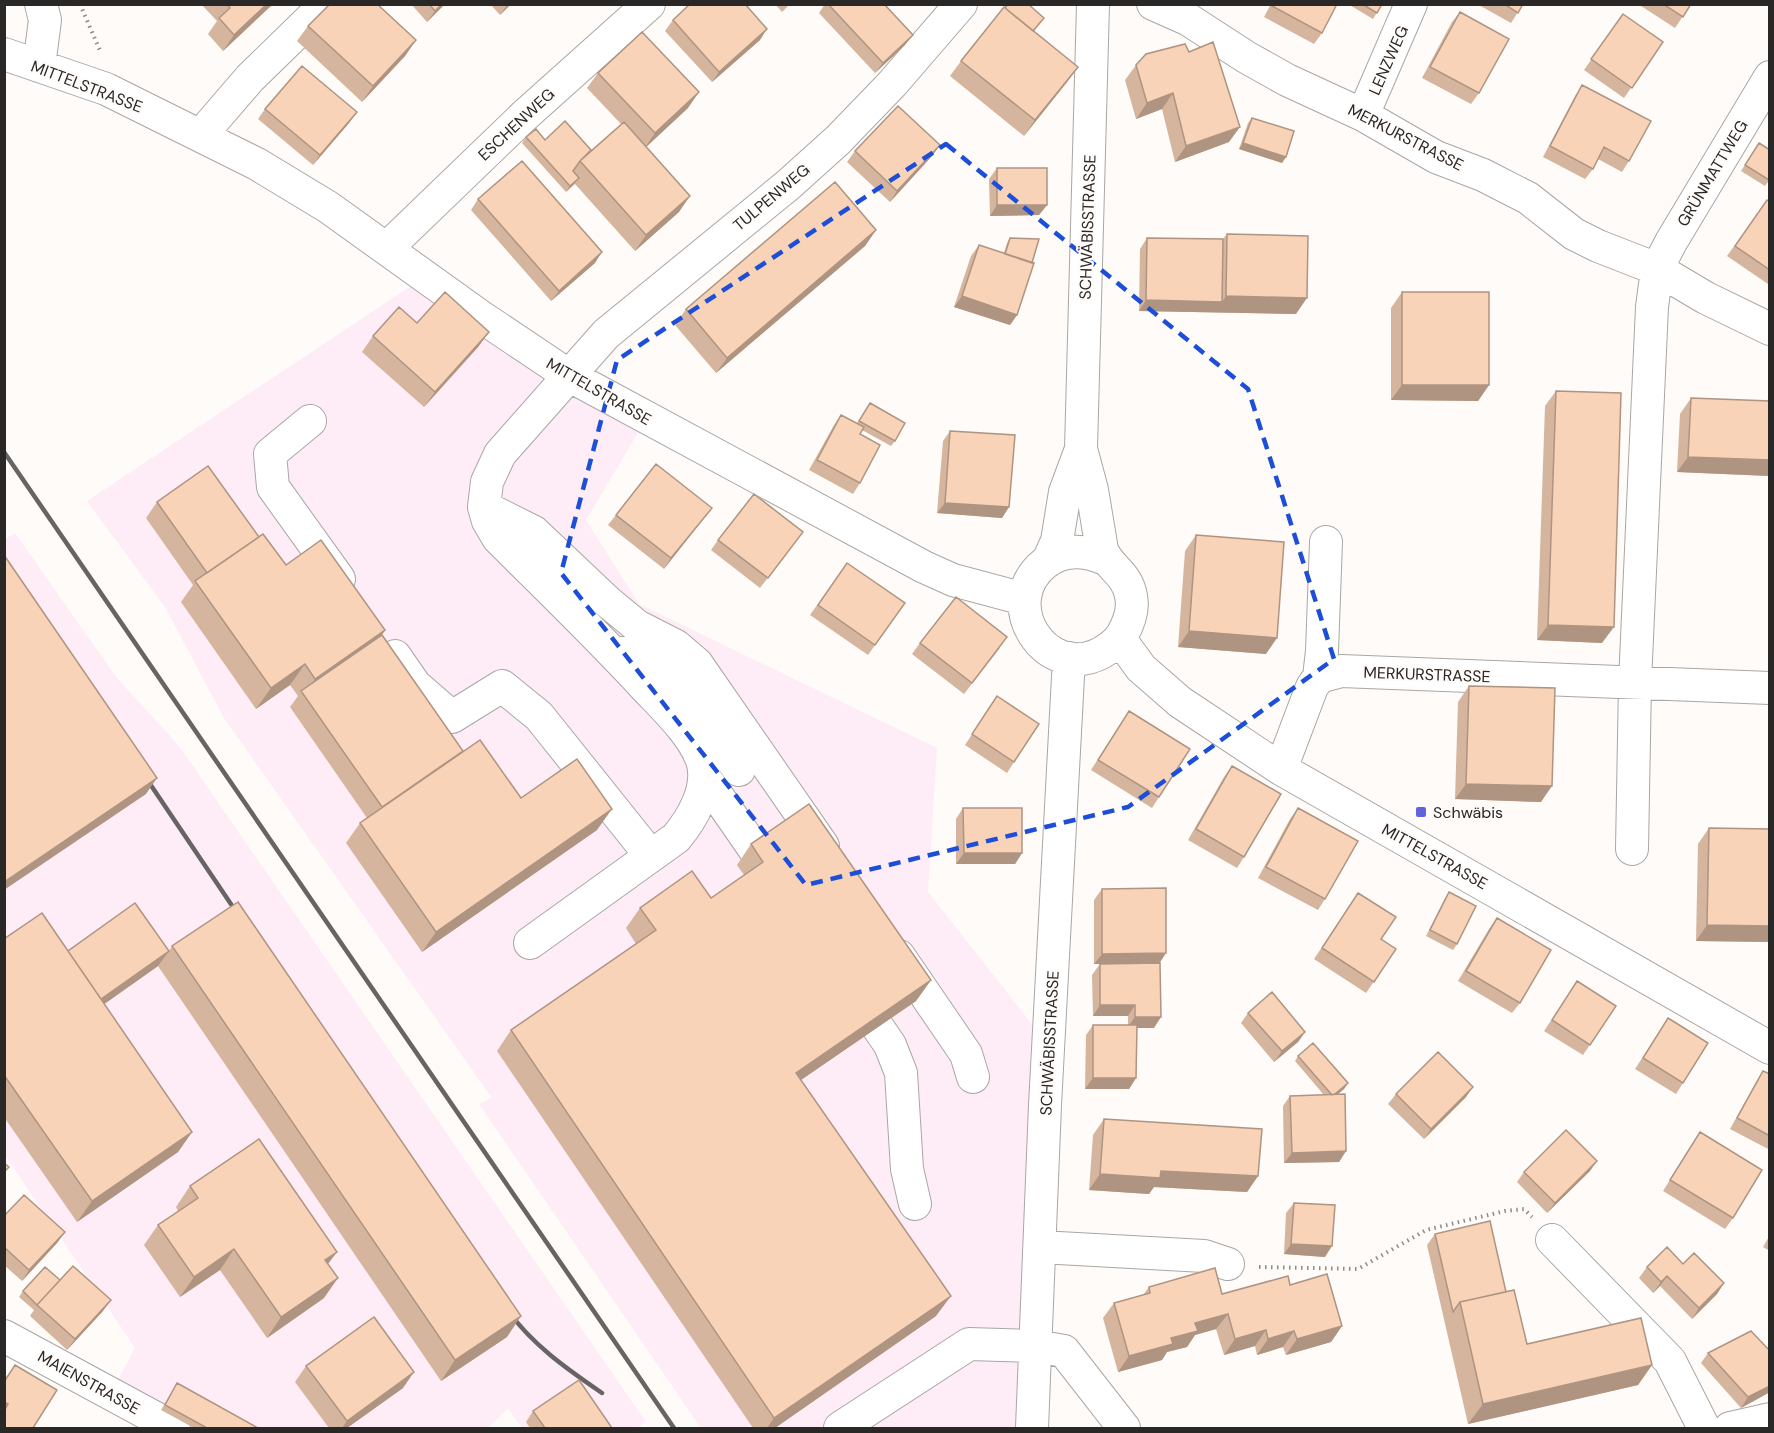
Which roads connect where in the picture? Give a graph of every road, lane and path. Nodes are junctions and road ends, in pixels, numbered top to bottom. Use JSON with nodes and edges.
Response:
{"nodes":[{"id":1,"x":42,"y":4,"type":"edge"},
{"id":2,"x":80,"y":4,"type":"edge"},
{"id":3,"x":326,"y":4,"type":"edge"},
{"id":4,"x":649,"y":4,"type":"edge"},
{"id":5,"x":961,"y":4,"type":"edge"},
{"id":6,"x":1093,"y":4,"type":"edge"},
{"id":7,"x":1153,"y":4,"type":"edge"},
{"id":8,"x":1411,"y":4,"type":"edge"},
{"id":9,"x":4,"y":54,"type":"edge"},
{"id":10,"x":39,"y":66,"type":"junction"},
{"id":11,"x":1770,"y":77,"type":"edge"},
{"id":12,"x":106,"y":89,"type":"junction"},
{"id":13,"x":1363,"y":115,"type":"junction"},
{"id":14,"x":201,"y":135,"type":"junction"},
{"id":15,"x":387,"y":248,"type":"junction"},
{"id":16,"x":1657,"y":269,"type":"junction"},
{"id":17,"x":1770,"y":329,"type":"edge"},
{"id":18,"x":568,"y":375,"type":"junction"},
{"id":19,"x":310,"y":422,"type":"dead end"},
{"id":20,"x":1081,"y":448,"type":"junction"},
{"id":21,"x":484,"y":507,"type":"junction"},
{"id":22,"x":1326,"y":542,"type":"dead end"},
{"id":23,"x":1105,"y":559,"type":"junction"},
{"id":24,"x":1047,"y":561,"type":"junction"},
{"id":25,"x":1024,"y":599,"type":"junction"},
{"id":26,"x":355,"y":600,"type":"edge"},
{"id":27,"x":375,"y":629,"type":"edge"},
{"id":28,"x":1120,"y":639,"type":"junction"},
{"id":29,"x":614,"y":654,"type":"junction"},
{"id":30,"x":1069,"y":658,"type":"junction"},
{"id":31,"x":1319,"y":677,"type":"junction"},
{"id":32,"x":1635,"y":682,"type":"junction"},
{"id":33,"x":1770,"y":688,"type":"edge"},
{"id":34,"x":1281,"y":769,"type":"junction"},
{"id":35,"x":739,"y":770,"type":"dead end"},
{"id":36,"x":705,"y":778,"type":"junction"},
{"id":37,"x":1632,"y":849,"type":"dead end"},
{"id":38,"x":651,"y":856,"type":"junction"},
{"id":39,"x":841,"y":873,"type":"edge"},
{"id":40,"x":794,"y":907,"type":"edge"},
{"id":41,"x":885,"y":937,"type":"edge"},
{"id":42,"x":530,"y":943,"type":"dead end"},
{"id":43,"x":835,"y":966,"type":"edge"},
{"id":44,"x":1770,"y":1048,"type":"edge"},
{"id":45,"x":972,"y":1077,"type":"dead end"},
{"id":46,"x":915,"y":1204,"type":"dead end"},
{"id":47,"x":1552,"y":1240,"type":"joint"},
{"id":48,"x":1040,"y":1248,"type":"junction"},
{"id":49,"x":1228,"y":1264,"type":"joint"},
{"id":50,"x":4,"y":1336,"type":"edge"},
{"id":51,"x":1036,"y":1346,"type":"junction"},
{"id":52,"x":1770,"y":1419,"type":"edge"},
{"id":53,"x":174,"y":1428,"type":"edge"},
{"id":54,"x":840,"y":1428,"type":"edge"},
{"id":55,"x":1032,"y":1428,"type":"edge"},
{"id":56,"x":1124,"y":1428,"type":"edge"},
{"id":57,"x":1704,"y":1428,"type":"edge"},
{"id":58,"x":1730,"y":1428,"type":"edge"}],
"edges":[{"from":1,"to":10,"type":"street"},
{"from":2,"to":12,"type":"path"},
{"from":3,"to":14,"type":"street"},
{"from":4,"to":15,"type":"street","name":"ESCHENWEG"},
{"from":5,"to":18,"type":"street","name":"TULPENWEG"},
{"from":6,"to":20,"type":"street","name":"SCHWÄBISSTRASSE"},
{"from":7,"to":13,"type":"street","name":"MERKURSTRASSE"},
{"from":8,"to":13,"type":"street","name":"LENZWEG"},
{"from":9,"to":10,"type":"street","name":"MITTELSTRASSE"},
{"from":10,"to":12,"type":"street","name":"MITTELSTRASSE"},
{"from":11,"to":16,"type":"street","name":"GRÜNMATTWEG"},
{"from":12,"to":14,"type":"street","name":"MITTELSTRASSE"},
{"from":13,"to":16,"type":"street","name":"MERKURSTRASSE"},
{"from":14,"to":15,"type":"street","name":"MITTELSTRASSE"},
{"from":15,"to":18,"type":"street","name":"MITTELSTRASSE"},
{"from":16,"to":17,"type":"street","name":"MERKURSTRASSE"},
{"from":16,"to":32,"type":"street"},
{"from":18,"to":21,"type":"street","name":"TULPENWEG"},
{"from":18,"to":25,"type":"street","name":"MITTELSTRASSE"},
{"from":19,"to":26,"type":"street"},
{"from":20,"to":23,"type":"street","name":"SCHWÄBISSTRASSE"},
{"from":20,"to":24,"type":"street","name":"SCHWÄBISSTRASSE"},
{"from":21,"to":29,"type":"street"},
{"from":21,"to":39,"type":"street"},
{"from":22,"to":31,"type":"street"},
{"from":23,"to":24,"type":"street"},
{"from":23,"to":28,"type":"street"},
{"from":24,"to":25,"type":"street"},
{"from":25,"to":30,"type":"street"},
{"from":27,"to":38,"type":"street"},
{"from":28,"to":30,"type":"street"},
{"from":28,"to":34,"type":"street","name":"MITTELSTRASSE"},
{"from":29,"to":35,"type":"street"},
{"from":29,"to":36,"type":"street"},
{"from":30,"to":48,"type":"street","name":"SCHWÄBISSTRASSE"},
{"from":31,"to":32,"type":"street","name":"MERKURSTRASSE"},
{"from":31,"to":34,"type":"street"},
{"from":32,"to":33,"type":"street","name":"MERKURSTRASSE"},
{"from":32,"to":37,"type":"street"},
{"from":34,"to":44,"type":"street","name":"MITTELSTRASSE"},
{"from":36,"to":38,"type":"street"},
{"from":36,"to":40,"type":"street"},
{"from":38,"to":42,"type":"street"},
{"from":41,"to":45,"type":"street"},
{"from":43,"to":46,"type":"street"},
{"from":47,"to":49,"type":"path"},
{"from":47,"to":57,"type":"street"},
{"from":48,"to":49,"type":"street"},
{"from":48,"to":51,"type":"street","name":"SCHWÄBISSTRASSE"},
{"from":50,"to":53,"type":"street","name":"MAIENSTRASSE"},
{"from":51,"to":54,"type":"street"},
{"from":51,"to":55,"type":"street","name":"SCHWÄBISSTRASSE"},
{"from":51,"to":56,"type":"street"},
{"from":52,"to":58,"type":"street"}]}
